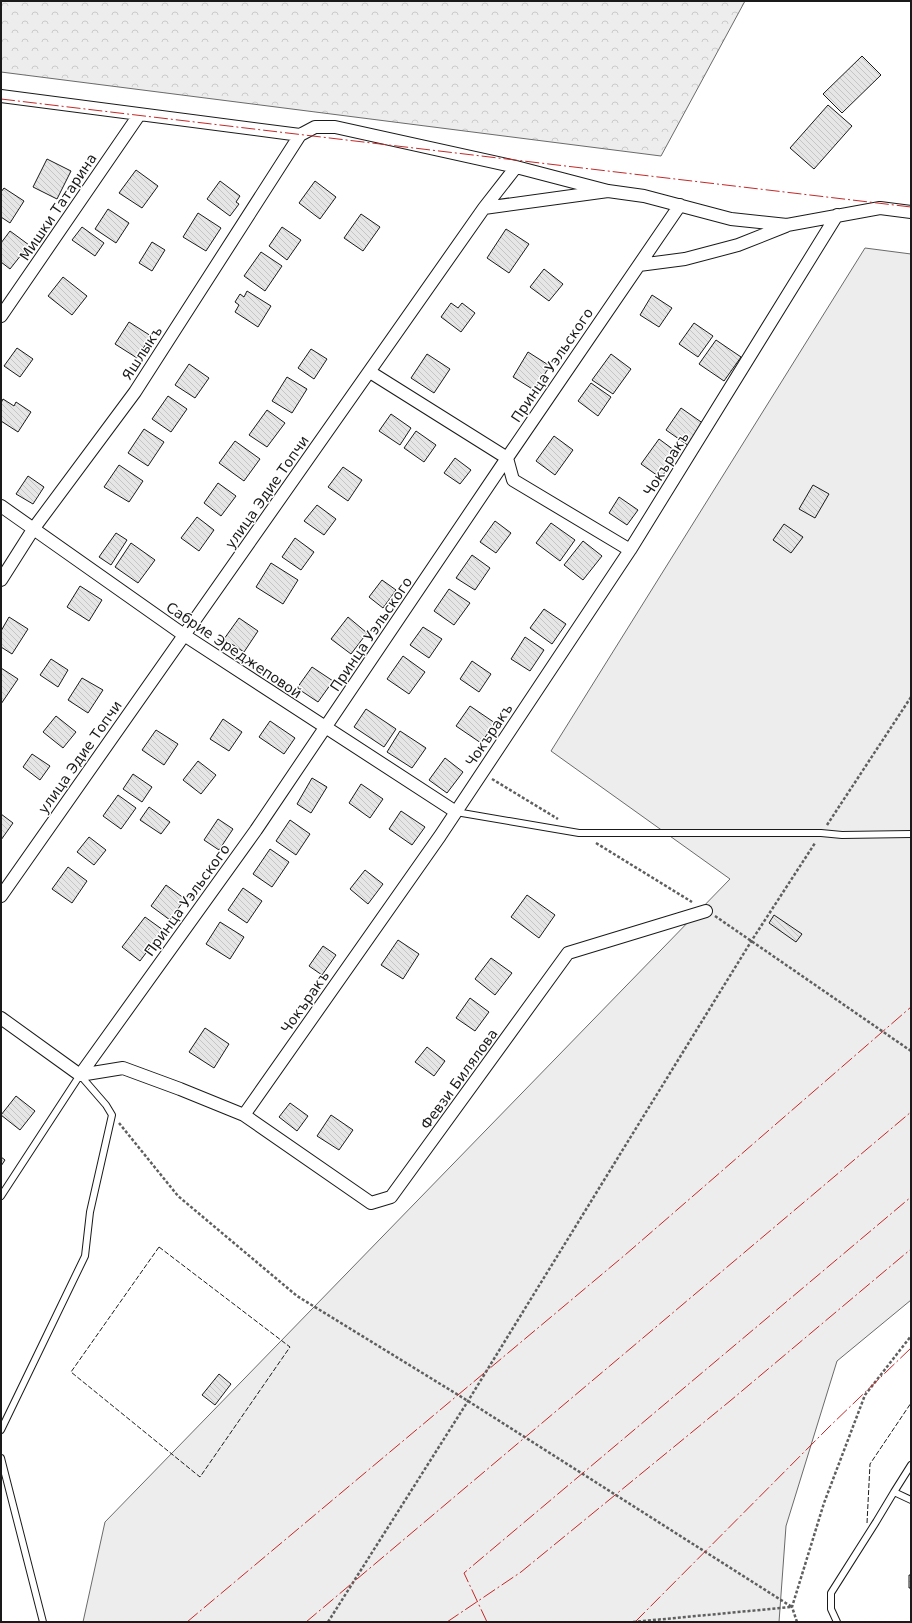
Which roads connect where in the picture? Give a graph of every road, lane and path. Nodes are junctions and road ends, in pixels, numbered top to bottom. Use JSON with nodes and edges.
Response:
{"nodes":[{"id":1,"x":1,"y":96,"type":"edge"},
{"id":2,"x":139,"y":115,"type":"junction"},
{"id":3,"x":300,"y":135,"type":"junction"},
{"id":4,"x":516,"y":167,"type":"junction"},
{"id":5,"x":608,"y":191,"type":"junction"},
{"id":6,"x":680,"y":205,"type":"junction"},
{"id":7,"x":484,"y":208,"type":"junction"},
{"id":8,"x":911,"y":212,"type":"edge"},
{"id":9,"x":837,"y":215,"type":"junction"},
{"id":10,"x":787,"y":225,"type":"junction"},
{"id":11,"x":639,"y":265,"type":"junction"},
{"id":12,"x":1,"y":316,"type":"edge"},
{"id":13,"x":370,"y":372,"type":"junction"},
{"id":14,"x":507,"y":458,"type":"junction"},
{"id":15,"x":1,"y":506,"type":"edge"},
{"id":16,"x":34,"y":528,"type":"junction"},
{"id":17,"x":630,"y":550,"type":"junction"},
{"id":18,"x":1,"y":580,"type":"edge"},
{"id":19,"x":184,"y":635,"type":"junction"},
{"id":20,"x":911,"y":697,"type":"edge"},
{"id":21,"x":325,"y":728,"type":"junction"},
{"id":22,"x":456,"y":812,"type":"junction"},
{"id":23,"x":821,"y":833,"type":"junction"},
{"id":24,"x":911,"y":834,"type":"edge"},
{"id":25,"x":1,"y":896,"type":"edge"},
{"id":26,"x":706,"y":910,"type":"dead end"},
{"id":27,"x":1,"y":1018,"type":"edge"},
{"id":28,"x":80,"y":1075,"type":"junction"},
{"id":29,"x":112,"y":1115,"type":"junction"},
{"id":30,"x":244,"y":1115,"type":"junction"},
{"id":31,"x":1,"y":1196,"type":"edge"},
{"id":32,"x":911,"y":1336,"type":"edge"},
{"id":33,"x":468,"y":1401,"type":"junction"},
{"id":34,"x":1,"y":1430,"type":"edge"},
{"id":35,"x":1,"y":1458,"type":"edge"},
{"id":36,"x":911,"y":1466,"type":"edge"},
{"id":37,"x":894,"y":1492,"type":"junction"},
{"id":38,"x":911,"y":1500,"type":"edge"},
{"id":39,"x":792,"y":1607,"type":"junction"},
{"id":40,"x":43,"y":1622,"type":"edge"},
{"id":41,"x":328,"y":1622,"type":"edge"},
{"id":42,"x":633,"y":1622,"type":"edge"},
{"id":43,"x":797,"y":1622,"type":"edge"},
{"id":44,"x":837,"y":1622,"type":"edge"}],
"edges":[{"from":1,"to":2,"type":"street"},
{"from":2,"to":3,"type":"street"},
{"from":2,"to":12,"type":"street","name":"Мишки Татарина"},
{"from":3,"to":4,"type":"street"},
{"from":3,"to":16,"type":"street","name":"Яшлыкъ"},
{"from":4,"to":5,"type":"street"},
{"from":4,"to":7,"type":"street","name":"улица Эдие Топчи"},
{"from":5,"to":6,"type":"street"},
{"from":5,"to":7,"type":"street"},
{"from":6,"to":10,"type":"street"},
{"from":6,"to":11,"type":"street","name":"Принца Уэльского"},
{"from":7,"to":13,"type":"street","name":"улица Эдие Топчи"},
{"from":8,"to":9,"type":"street"},
{"from":9,"to":10,"type":"street"},
{"from":9,"to":17,"type":"street","name":"Чокъракъ"},
{"from":10,"to":11,"type":"street"},
{"from":11,"to":14,"type":"street","name":"Принца Уэльского"},
{"from":13,"to":14,"type":"street"},
{"from":13,"to":19,"type":"street","name":"улица Эдие Топчи"},
{"from":14,"to":17,"type":"street"},
{"from":14,"to":21,"type":"street","name":"Принца Уэльского"},
{"from":15,"to":16,"type":"street","name":"Сабрие Эреджеповой"},
{"from":16,"to":18,"type":"street","name":"Яшлыкъ"},
{"from":16,"to":19,"type":"street","name":"Сабрие Эреджеповой"},
{"from":17,"to":22,"type":"street","name":"Чокъракъ"},
{"from":19,"to":21,"type":"street","name":"Сабрие Эреджеповой"},
{"from":19,"to":25,"type":"street","name":"улица Эдие Топчи"},
{"from":20,"to":23,"type":"path"},
{"from":21,"to":22,"type":"street","name":"Сабрие Эреджеповой"},
{"from":21,"to":28,"type":"street","name":"Принца Уэльского"},
{"from":22,"to":23,"type":"lane"},
{"from":22,"to":30,"type":"street","name":"Чокъракъ"},
{"from":23,"to":24,"type":"lane"},
{"from":23,"to":33,"type":"path"},
{"from":26,"to":30,"type":"street","name":"Февзи Билялова"},
{"from":27,"to":28,"type":"street"},
{"from":28,"to":29,"type":"lane"},
{"from":28,"to":30,"type":"street"},
{"from":28,"to":31,"type":"lane"},
{"from":29,"to":33,"type":"path"},
{"from":29,"to":34,"type":"lane"},
{"from":32,"to":39,"type":"path"},
{"from":33,"to":39,"type":"path"},
{"from":33,"to":41,"type":"path"},
{"from":35,"to":40,"type":"lane"},
{"from":36,"to":37,"type":"lane"},
{"from":37,"to":38,"type":"lane"},
{"from":37,"to":44,"type":"lane"},
{"from":39,"to":42,"type":"path"},
{"from":39,"to":43,"type":"path"}]}
